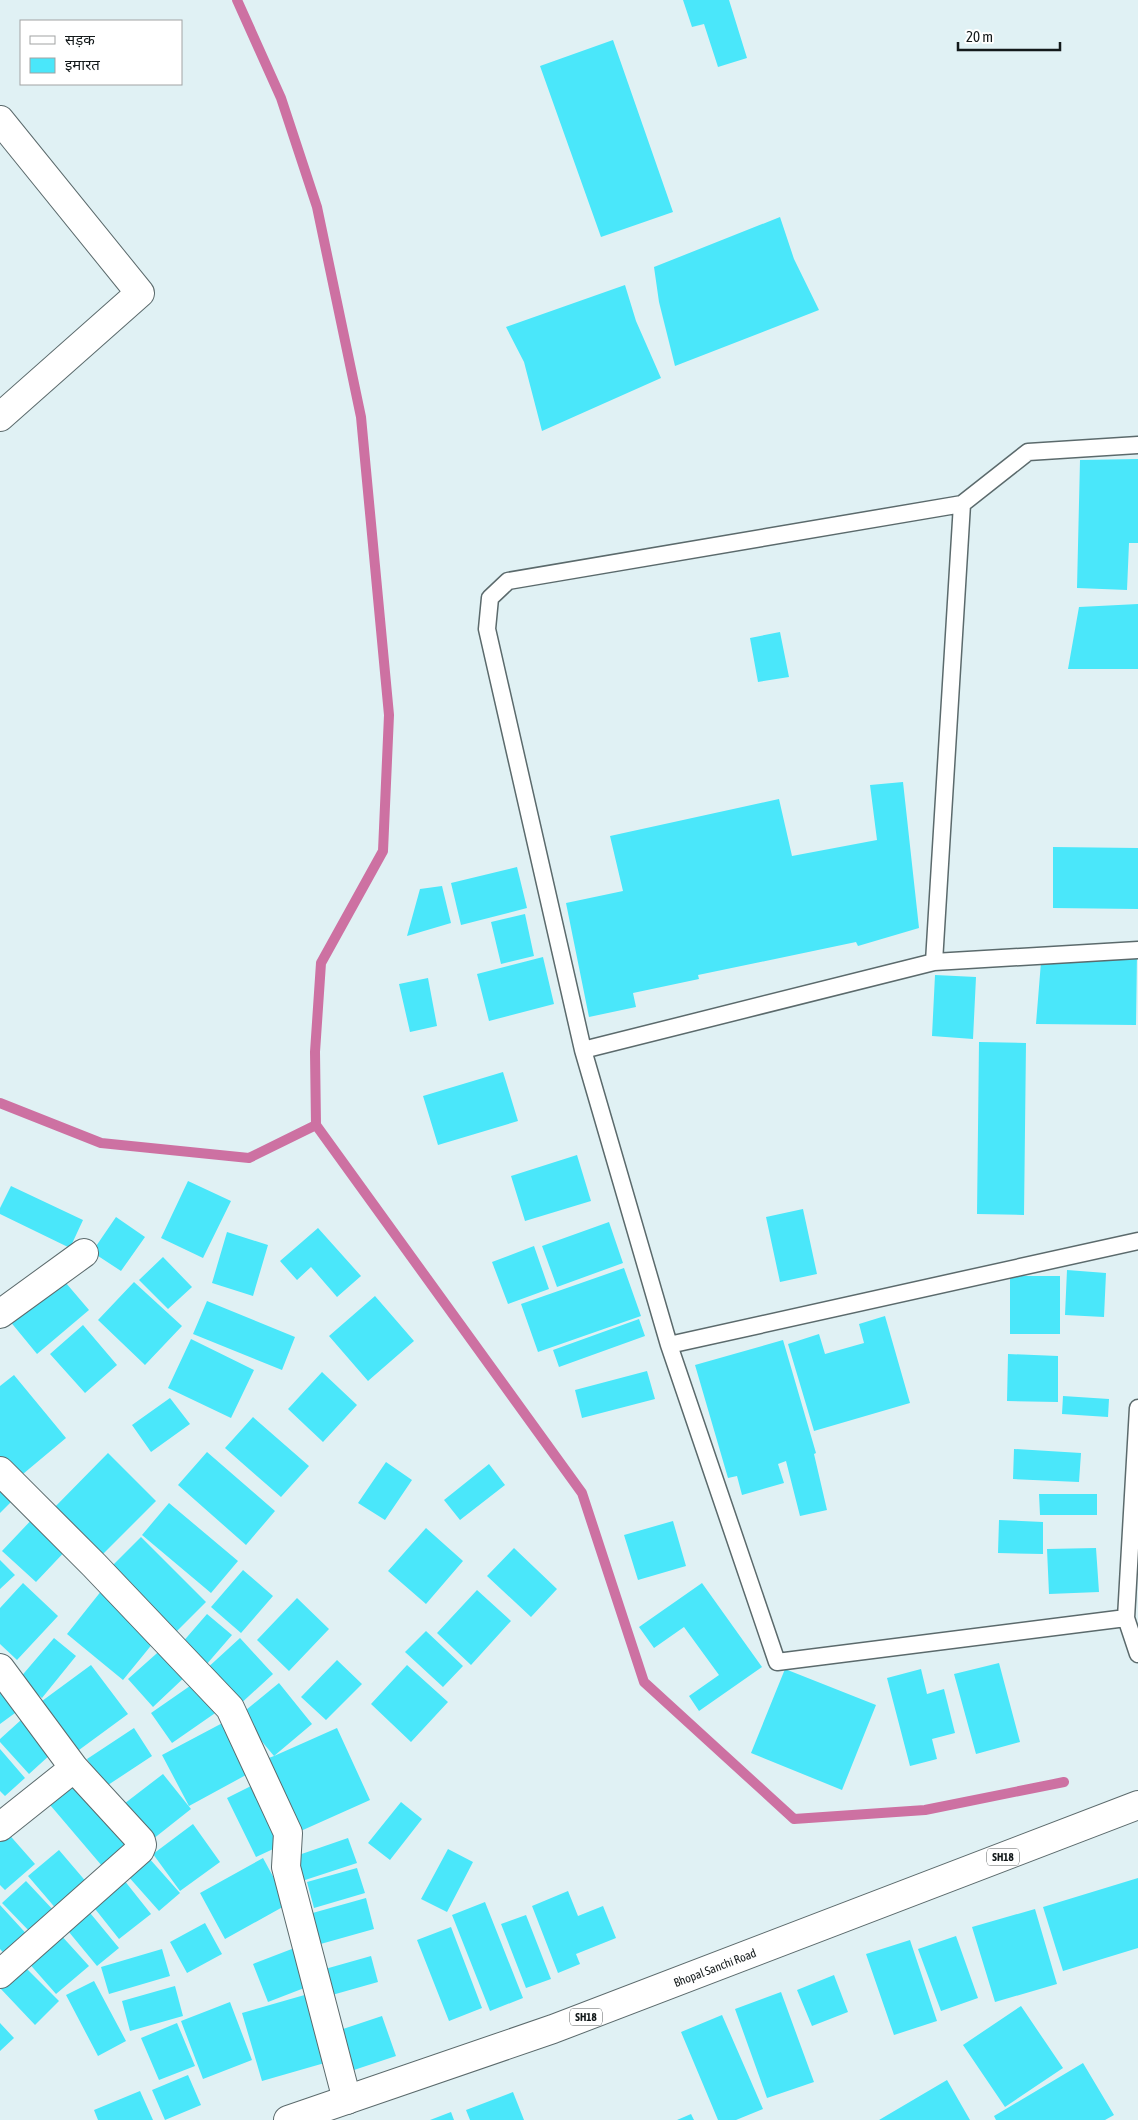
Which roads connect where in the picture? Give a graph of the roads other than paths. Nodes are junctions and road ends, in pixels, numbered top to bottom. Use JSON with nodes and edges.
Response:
{"nodes":[{"id":1,"x":0,"y":120,"type":"edge"},
{"id":2,"x":0,"y":417,"type":"edge"},
{"id":3,"x":1138,"y":445,"type":"edge"},
{"id":4,"x":962,"y":504,"type":"junction"},
{"id":5,"x":1138,"y":950,"type":"edge"},
{"id":6,"x":934,"y":962,"type":"junction"},
{"id":7,"x":583,"y":1050,"type":"junction"},
{"id":8,"x":1138,"y":1241,"type":"edge"},
{"id":9,"x":84,"y":1253,"type":"dead end"},
{"id":10,"x":0,"y":1314,"type":"edge"},
{"id":11,"x":669,"y":1345,"type":"junction"},
{"id":12,"x":1138,"y":1408,"type":"edge"},
{"id":13,"x":0,"y":1471,"type":"edge"},
{"id":14,"x":1126,"y":1618,"type":"junction"},
{"id":15,"x":1138,"y":1654,"type":"edge"},
{"id":16,"x":0,"y":1668,"type":"edge"},
{"id":17,"x":74,"y":1768,"type":"junction"},
{"id":18,"x":1131,"y":1808,"type":"edge"},
{"id":19,"x":0,"y":1827,"type":"edge"},
{"id":20,"x":0,"y":1974,"type":"edge"},
{"id":21,"x":347,"y":2100,"type":"junction"},
{"id":22,"x":288,"y":2120,"type":"edge"}],
"edges":[{"from":1,"to":2,"type":"street"},
{"from":3,"to":4,"type":"lane"},
{"from":4,"to":6,"type":"lane"},
{"from":4,"to":7,"type":"lane"},
{"from":5,"to":6,"type":"lane"},
{"from":6,"to":7,"type":"lane"},
{"from":7,"to":11,"type":"lane"},
{"from":8,"to":11,"type":"lane"},
{"from":9,"to":10,"type":"street"},
{"from":11,"to":14,"type":"lane"},
{"from":12,"to":14,"type":"lane"},
{"from":13,"to":21,"type":"street"},
{"from":14,"to":15,"type":"lane"},
{"from":16,"to":17,"type":"street"},
{"from":17,"to":19,"type":"street"},
{"from":17,"to":20,"type":"street"},
{"from":18,"to":21,"type":"street","name":"Bhopal Sanchi Road","number":"SH18"},
{"from":21,"to":22,"type":"street","name":"Bhopal Sanchi Road","number":"SH18"}]}
